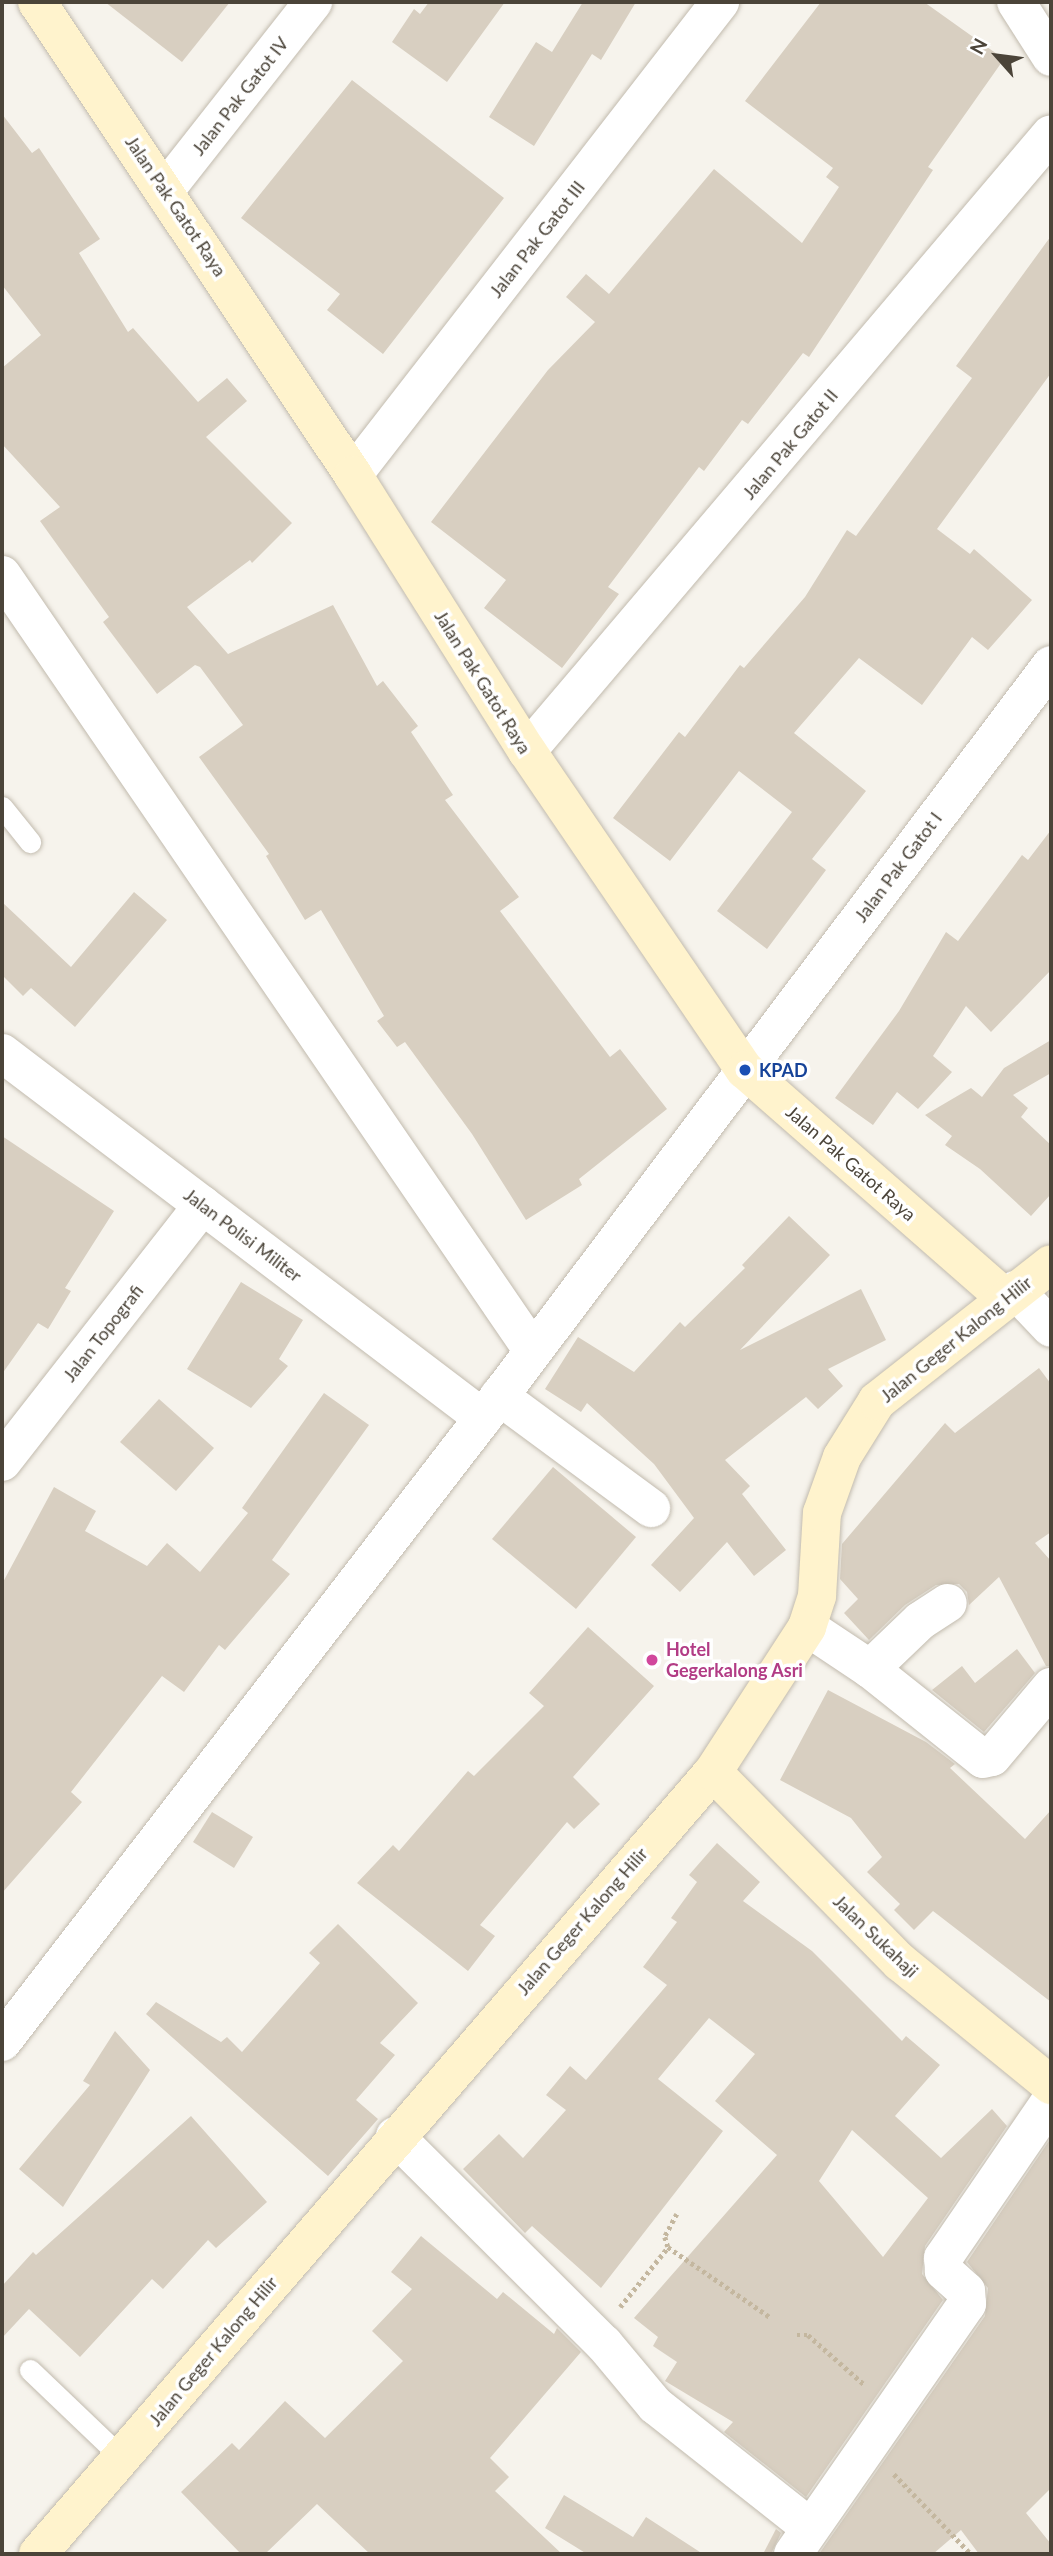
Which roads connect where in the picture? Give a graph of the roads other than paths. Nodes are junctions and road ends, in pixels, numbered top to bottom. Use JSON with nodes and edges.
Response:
{"nodes":[{"id":1,"x":37,"y":2,"type":"edge"},
{"id":2,"x":313,"y":2,"type":"edge"},
{"id":3,"x":720,"y":2,"type":"edge"},
{"id":4,"x":1016,"y":2,"type":"edge"},
{"id":5,"x":1051,"y":57,"type":"edge"},
{"id":6,"x":1051,"y":134,"type":"edge"},
{"id":7,"x":166,"y":190,"type":"junction"},
{"id":8,"x":353,"y":475,"type":"junction"},
{"id":9,"x":5,"y":587,"type":"edge"},
{"id":10,"x":1051,"y":665,"type":"edge"},
{"id":11,"x":527,"y":751,"type":"junction"},
{"id":12,"x":2,"y":807,"type":"edge"},
{"id":13,"x":30,"y":842,"type":"dead end"},
{"id":14,"x":2,"y":1053,"type":"edge"},
{"id":15,"x":745,"y":1070,"type":"junction"},
{"id":16,"x":203,"y":1205,"type":"junction"},
{"id":17,"x":1051,"y":1264,"type":"edge"},
{"id":18,"x":1010,"y":1294,"type":"junction"},
{"id":19,"x":1051,"y":1328,"type":"edge"},
{"id":20,"x":533,"y":1351,"type":"junction"},
{"id":21,"x":491,"y":1407,"type":"junction"},
{"id":22,"x":2,"y":1462,"type":"edge"},
{"id":23,"x":651,"y":1508,"type":"dead end"},
{"id":24,"x":948,"y":1603,"type":"dead end"},
{"id":25,"x":807,"y":1627,"type":"junction"},
{"id":26,"x":870,"y":1669,"type":"junction"},
{"id":27,"x":1051,"y":1687,"type":"edge"},
{"id":28,"x":713,"y":1772,"type":"junction"},
{"id":29,"x":2,"y":2042,"type":"edge"},
{"id":30,"x":1051,"y":2085,"type":"edge"},
{"id":31,"x":1051,"y":2099,"type":"edge"},
{"id":32,"x":395,"y":2136,"type":"junction"},
{"id":33,"x":30,"y":2370,"type":"dead end"},
{"id":34,"x":122,"y":2458,"type":"junction"},
{"id":35,"x":800,"y":2540,"type":"edge"},
{"id":36,"x":38,"y":2554,"type":"edge"}],
"edges":[{"from":1,"to":7,"type":"street","name":"Jalan Pak Gatot Raya"},
{"from":2,"to":7,"type":"street","name":"Jalan Pak Gatot IV"},
{"from":3,"to":8,"type":"street","name":"Jalan Pak Gatot III"},
{"from":4,"to":5,"type":"street"},
{"from":6,"to":11,"type":"street","name":"Jalan Pak Gatot II"},
{"from":7,"to":8,"type":"street","name":"Jalan Pak Gatot Raya"},
{"from":8,"to":11,"type":"street","name":"Jalan Pak Gatot Raya"},
{"from":9,"to":20,"type":"street"},
{"from":10,"to":15,"type":"street","name":"Jalan Pak Gatot I"},
{"from":11,"to":15,"type":"street","name":"Jalan Pak Gatot Raya"},
{"from":12,"to":13,"type":"lane"},
{"from":14,"to":16,"type":"street","name":"Jalan Polisi Militer"},
{"from":15,"to":18,"type":"street","name":"Jalan Pak Gatot Raya"},
{"from":15,"to":20,"type":"street","name":"Jalan Pak Gatot I"},
{"from":16,"to":21,"type":"street","name":"Jalan Polisi Militer"},
{"from":16,"to":22,"type":"street","name":"Jalan Topografi"},
{"from":17,"to":18,"type":"street","name":"Jalan Geger Kalong Hilir"},
{"from":18,"to":19,"type":"street"},
{"from":18,"to":25,"type":"street","name":"Jalan Geger Kalong Hilir"},
{"from":20,"to":21,"type":"street","name":"Jalan Pak Gatot I"},
{"from":21,"to":23,"type":"street","name":"Jalan Polisi Militer"},
{"from":21,"to":29,"type":"street","name":"Jalan Pak Gatot I"},
{"from":24,"to":26,"type":"street"},
{"from":25,"to":26,"type":"street"},
{"from":25,"to":28,"type":"street","name":"Jalan Geger Kalong Hilir"},
{"from":26,"to":27,"type":"street"},
{"from":28,"to":30,"type":"street","name":"Jalan Sukahaji"},
{"from":28,"to":32,"type":"street","name":"Jalan Geger Kalong Hilir"},
{"from":31,"to":35,"type":"street"},
{"from":32,"to":34,"type":"street","name":"Jalan Geger Kalong Hilir"},
{"from":32,"to":35,"type":"street"},
{"from":33,"to":34,"type":"lane"},
{"from":34,"to":36,"type":"street","name":"Jalan Geger Kalong Hilir"}]}
